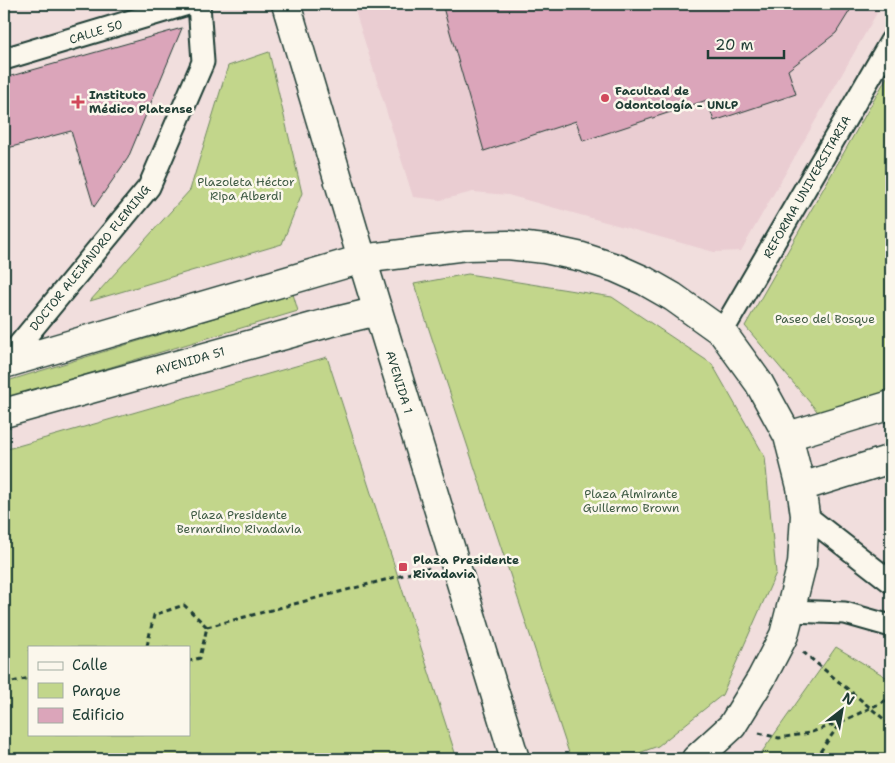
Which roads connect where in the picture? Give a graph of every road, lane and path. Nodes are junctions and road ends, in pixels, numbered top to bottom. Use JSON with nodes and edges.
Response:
{"nodes":[{"id":1,"x":188,"y":4,"type":"edge"},
{"id":2,"x":199,"y":4,"type":"edge"},
{"id":3,"x":286,"y":4,"type":"edge"},
{"id":4,"x":891,"y":41,"type":"edge"},
{"id":5,"x":4,"y":60,"type":"edge"},
{"id":6,"x":362,"y":259,"type":"junction"},
{"id":7,"x":378,"y":311,"type":"junction"},
{"id":8,"x":722,"y":332,"type":"junction"},
{"id":9,"x":4,"y":364,"type":"edge"},
{"id":10,"x":891,"y":405,"type":"edge"},
{"id":11,"x":4,"y":413,"type":"edge"},
{"id":12,"x":788,"y":436,"type":"junction"},
{"id":13,"x":891,"y":458,"type":"edge"},
{"id":14,"x":801,"y":487,"type":"junction"},
{"id":15,"x":805,"y":515,"type":"junction"},
{"id":16,"x":455,"y":562,"type":"junction"},
{"id":17,"x":891,"y":582,"type":"edge"},
{"id":18,"x":787,"y":623,"type":"junction"},
{"id":19,"x":891,"y":626,"type":"edge"},
{"id":20,"x":207,"y":627,"type":"junction"},
{"id":21,"x":146,"y":646,"type":"edge"},
{"id":22,"x":190,"y":661,"type":"edge"},
{"id":23,"x":28,"y":678,"type":"edge"},
{"id":24,"x":4,"y":684,"type":"edge"},
{"id":25,"x":891,"y":698,"type":"edge"},
{"id":26,"x":870,"y":709,"type":"junction"},
{"id":27,"x":840,"y":722,"type":"junction"},
{"id":28,"x":891,"y":725,"type":"edge"},
{"id":29,"x":732,"y":726,"type":"junction"},
{"id":30,"x":515,"y":759,"type":"edge"},
{"id":31,"x":696,"y":759,"type":"edge"},
{"id":32,"x":815,"y":759,"type":"edge"}],
"edges":[{"from":1,"to":5,"type":"street","name":"CALLE 50"},
{"from":2,"to":9,"type":"street","name":"DOCTOR ALEJANDRO FLEMING"},
{"from":3,"to":6,"type":"main road","name":"AVENIDA 1"},
{"from":4,"to":8,"type":"street","name":"REFORMA UNIVERSITARIA"},
{"from":6,"to":7,"type":"main road","name":"AVENIDA 1"},
{"from":6,"to":8,"type":"main road"},
{"from":6,"to":9,"type":"main road"},
{"from":7,"to":11,"type":"main road","name":"AVENIDA 51"},
{"from":7,"to":16,"type":"main road","name":"AVENIDA 1"},
{"from":8,"to":12,"type":"main road"},
{"from":10,"to":12,"type":"main road"},
{"from":12,"to":14,"type":"main road"},
{"from":13,"to":14,"type":"main road"},
{"from":14,"to":15,"type":"main road"},
{"from":15,"to":17,"type":"street"},
{"from":15,"to":18,"type":"main road"},
{"from":16,"to":20,"type":"path"},
{"from":16,"to":30,"type":"main road","name":"AVENIDA 1"},
{"from":18,"to":19,"type":"street"},
{"from":18,"to":26,"type":"path"},
{"from":18,"to":29,"type":"main road"},
{"from":20,"to":21,"type":"path"},
{"from":20,"to":22,"type":"path"},
{"from":23,"to":24,"type":"path"},
{"from":25,"to":26,"type":"path"},
{"from":26,"to":27,"type":"path"},
{"from":26,"to":28,"type":"path"},
{"from":27,"to":29,"type":"path"},
{"from":27,"to":32,"type":"path"},
{"from":29,"to":31,"type":"main road"}]}
